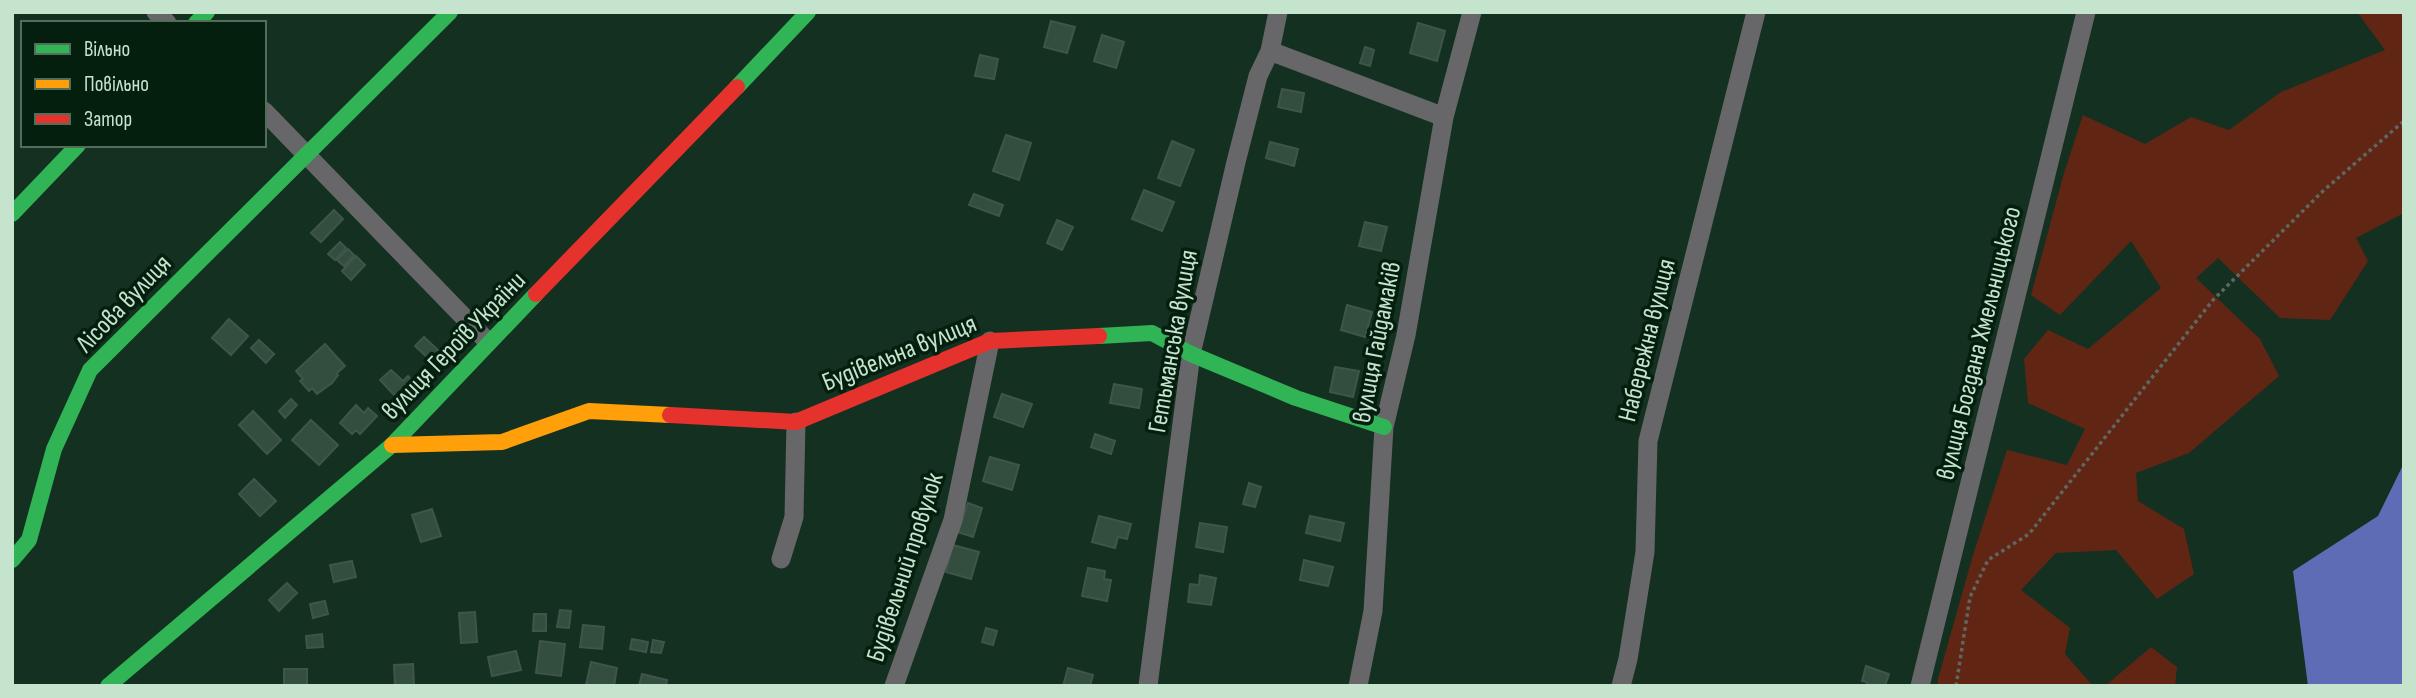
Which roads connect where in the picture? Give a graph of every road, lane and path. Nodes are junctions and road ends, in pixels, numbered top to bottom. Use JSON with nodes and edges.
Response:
{"nodes":[{"id":1,"x":450,"y":12,"type":"edge"},
{"id":2,"x":808,"y":12,"type":"edge"},
{"id":3,"x":1278,"y":12,"type":"edge"},
{"id":4,"x":1472,"y":12,"type":"edge"},
{"id":5,"x":1756,"y":12,"type":"edge"},
{"id":6,"x":2086,"y":12,"type":"edge"},
{"id":7,"x":1270,"y":51,"type":"junction"},
{"id":8,"x":266,"y":113,"type":"edge"},
{"id":9,"x":1444,"y":117,"type":"junction"},
{"id":10,"x":2404,"y":121,"type":"edge"},
{"id":11,"x":76,"y":147,"type":"edge"},
{"id":12,"x":307,"y":153,"type":"junction"},
{"id":13,"x":12,"y":214,"type":"edge"},
{"id":14,"x":990,"y":341,"type":"junction"},
{"id":15,"x":488,"y":342,"type":"junction"},
{"id":16,"x":1191,"y":354,"type":"junction"},
{"id":17,"x":796,"y":422,"type":"junction"},
{"id":18,"x":1384,"y":427,"type":"junction"},
{"id":19,"x":392,"y":445,"type":"junction"},
{"id":20,"x":781,"y":559,"type":"dead end"},
{"id":21,"x":12,"y":560,"type":"edge"},
{"id":22,"x":108,"y":686,"type":"edge"},
{"id":23,"x":894,"y":686,"type":"edge"},
{"id":24,"x":1148,"y":686,"type":"edge"},
{"id":25,"x":1359,"y":686,"type":"edge"},
{"id":26,"x":1620,"y":686,"type":"edge"},
{"id":27,"x":1920,"y":686,"type":"edge"},
{"id":28,"x":1956,"y":686,"type":"edge"}],
"edges":[{"from":1,"to":12,"type":"street","name":"Лісова вулиця"},
{"from":2,"to":15,"type":"street","name":"вулиця Героїв України"},
{"from":3,"to":7,"type":"street","name":"Гетьманська вулиця"},
{"from":4,"to":9,"type":"street","name":"вулиця Гайдамаків"},
{"from":5,"to":26,"type":"street","name":"Набережна вулиця"},
{"from":6,"to":27,"type":"street","name":"вулиця Богдана Хмельницького"},
{"from":7,"to":9,"type":"street"},
{"from":7,"to":16,"type":"street","name":"Гетьманська вулиця"},
{"from":8,"to":12,"type":"street"},
{"from":9,"to":18,"type":"street","name":"вулиця Гайдамаків"},
{"from":10,"to":28,"type":"path"},
{"from":11,"to":13,"type":"street"},
{"from":12,"to":15,"type":"street"},
{"from":12,"to":21,"type":"street","name":"Лісова вулиця"},
{"from":14,"to":16,"type":"street","name":"Будівельна вулиця"},
{"from":14,"to":17,"type":"street","name":"Будівельна вулиця"},
{"from":14,"to":23,"type":"street","name":"Будівельний провулок"},
{"from":15,"to":19,"type":"street","name":"вулиця Героїв України"},
{"from":16,"to":18,"type":"street","name":"Будівельна вулиця"},
{"from":16,"to":24,"type":"street","name":"Гетьманська вулиця"},
{"from":17,"to":19,"type":"street","name":"Будівельна вулиця"},
{"from":17,"to":20,"type":"street"},
{"from":18,"to":25,"type":"street","name":"вулиця Гайдамаків"},
{"from":19,"to":22,"type":"street","name":"вулиця Героїв України"}]}
